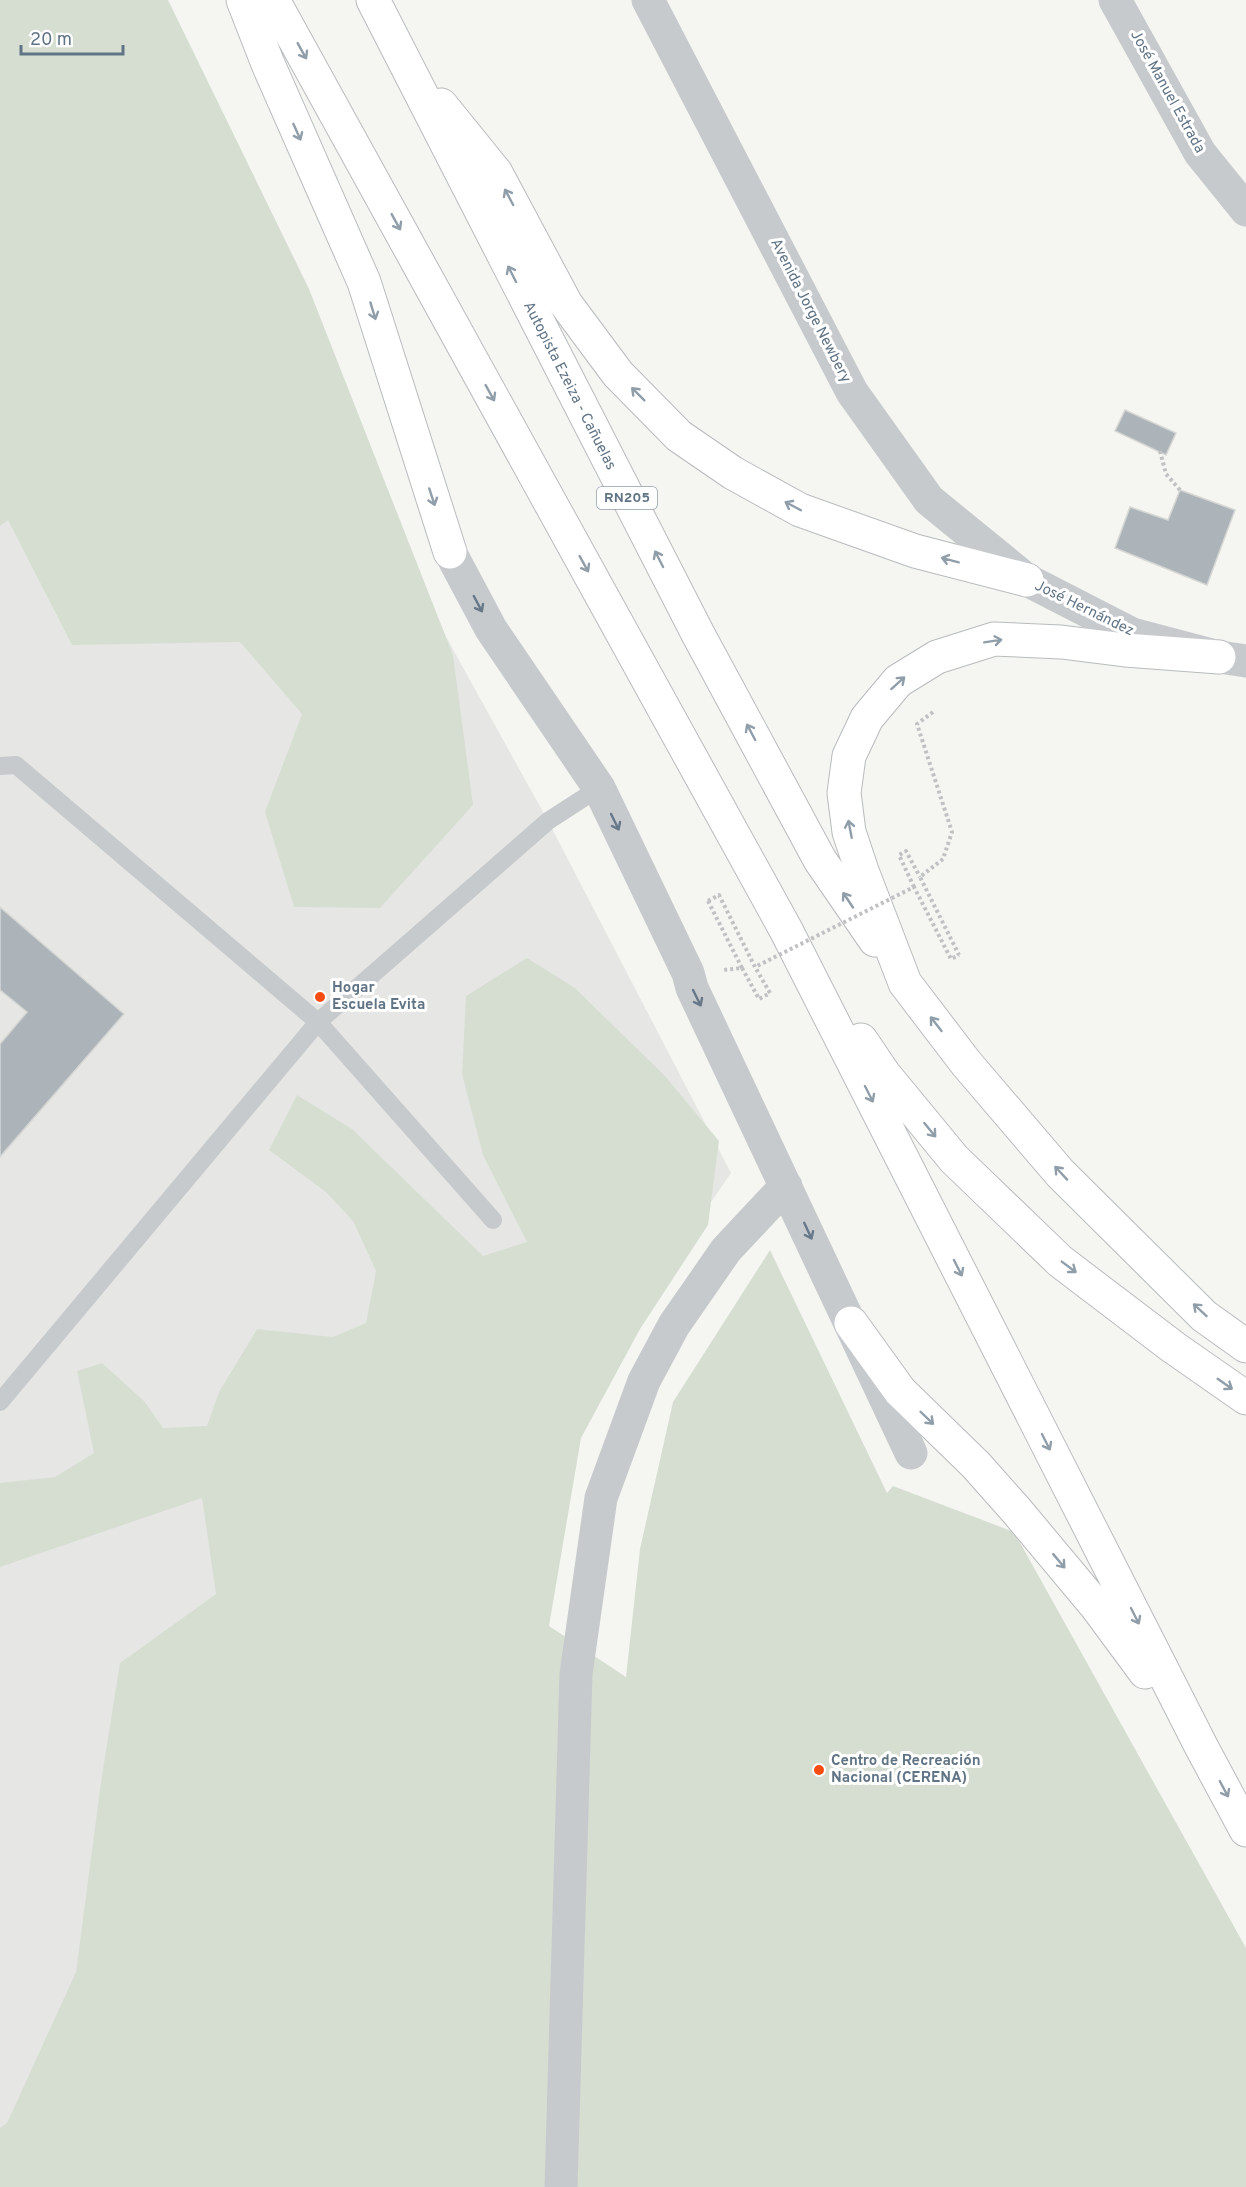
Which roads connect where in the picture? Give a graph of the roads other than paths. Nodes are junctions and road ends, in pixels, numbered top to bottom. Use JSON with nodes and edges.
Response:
{"nodes":[{"id":1,"x":243,"y":0,"type":"edge"},
{"id":2,"x":273,"y":0,"type":"edge"},
{"id":3,"x":373,"y":0,"type":"edge"},
{"id":4,"x":648,"y":0,"type":"edge"},
{"id":5,"x":1115,"y":0,"type":"edge"},
{"id":6,"x":401,"y":55,"type":"junction"},
{"id":7,"x":1246,"y":210,"type":"edge"},
{"id":8,"x":450,"y":552,"type":"joint"},
{"id":9,"x":1027,"y":580,"type":"junction"},
{"id":10,"x":1232,"y":659,"type":"edge"},
{"id":11,"x":0,"y":766,"type":"edge"},
{"id":12,"x":599,"y":788,"type":"junction"},
{"id":13,"x":786,"y":930,"type":"junction"},
{"id":14,"x":905,"y":983,"type":"junction"},
{"id":15,"x":318,"y":1022,"type":"junction"},
{"id":16,"x":786,"y":1186,"type":"junction"},
{"id":17,"x":493,"y":1220,"type":"dead end"},
{"id":18,"x":851,"y":1323,"type":"junction"},
{"id":19,"x":1246,"y":1346,"type":"edge"},
{"id":20,"x":1246,"y":1398,"type":"edge"},
{"id":21,"x":0,"y":1402,"type":"edge"},
{"id":22,"x":911,"y":1453,"type":"dead end"},
{"id":23,"x":1202,"y":1748,"type":"junction"},
{"id":24,"x":1246,"y":1830,"type":"edge"},
{"id":25,"x":561,"y":2187,"type":"edge"}],
"edges":[{"from":1,"to":8,"type":"highway","one_way":true},
{"from":2,"to":13,"type":"highway","one_way":true},
{"from":3,"to":6,"type":"highway","name":"Autopista Ezeiza - Cañuelas","number":"RN205"},
{"from":4,"to":9,"type":"street","name":"Avenida Jorge Newbery"},
{"from":5,"to":7,"type":"street","name":"José Manuel Estrada"},
{"from":9,"to":6,"type":"highway","one_way":true},
{"from":14,"to":6,"type":"highway","name":"Autopista Ezeiza - Cañuelas","number":"RN205","one_way":true},
{"from":8,"to":12,"type":"street","one_way":true},
{"from":9,"to":10,"type":"street","name":"José Hernández"},
{"from":14,"to":10,"type":"highway","one_way":true},
{"from":11,"to":15,"type":"lane"},
{"from":12,"to":15,"type":"lane"},
{"from":12,"to":16,"type":"street","one_way":true},
{"from":13,"to":20,"type":"highway","one_way":true},
{"from":13,"to":23,"type":"highway","one_way":true},
{"from":19,"to":14,"type":"highway","one_way":true},
{"from":15,"to":17,"type":"lane"},
{"from":15,"to":21,"type":"lane"},
{"from":16,"to":18,"type":"street","one_way":true},
{"from":16,"to":25,"type":"street"},
{"from":18,"to":22,"type":"street"},
{"from":18,"to":23,"type":"highway","one_way":true},
{"from":23,"to":24,"type":"highway","one_way":true}]}
